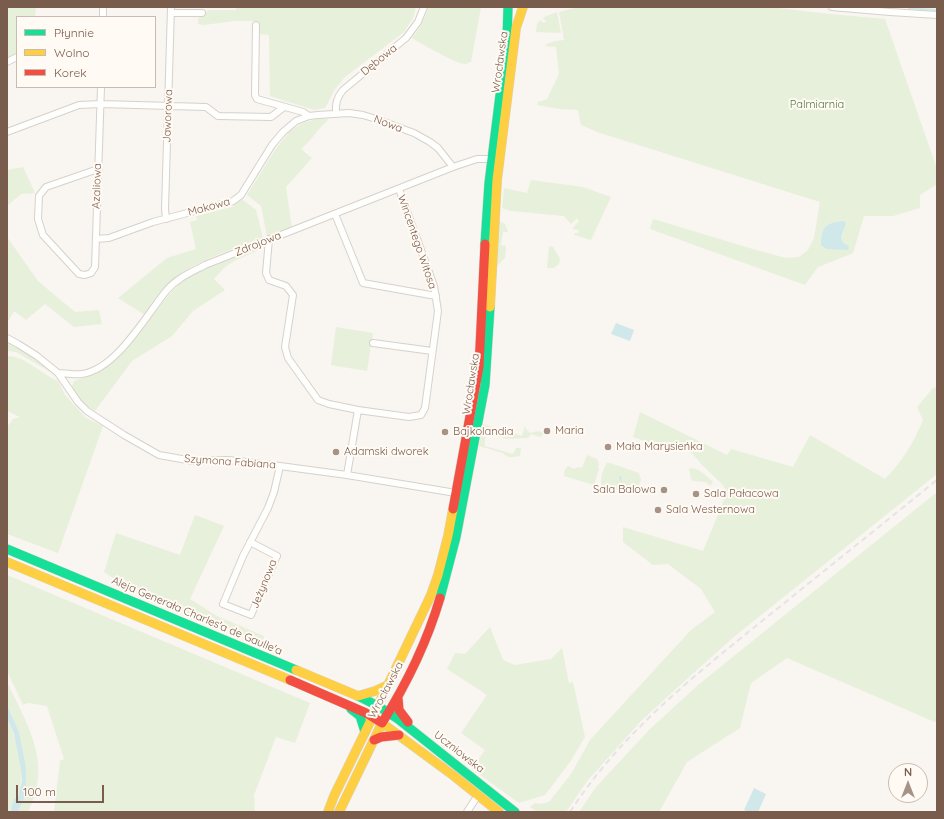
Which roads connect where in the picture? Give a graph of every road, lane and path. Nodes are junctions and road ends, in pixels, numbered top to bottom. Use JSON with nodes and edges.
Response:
{"nodes":[{"id":1,"x":424,"y":7,"type":"edge"},
{"id":2,"x":508,"y":7,"type":"edge"},
{"id":3,"x":523,"y":7,"type":"edge"},
{"id":4,"x":832,"y":7,"type":"edge"},
{"id":5,"x":171,"y":10,"type":"edge"},
{"id":6,"x":202,"y":13,"type":"dead end"},
{"id":7,"x":937,"y":15,"type":"edge"},
{"id":8,"x":256,"y":24,"type":"dead end"},
{"id":9,"x":16,"y":58,"type":"edge"},
{"id":10,"x":7,"y":62,"type":"edge"},
{"id":11,"x":101,"y":88,"type":"edge"},
{"id":12,"x":101,"y":104,"type":"junction"},
{"id":13,"x":168,"y":107,"type":"junction"},
{"id":14,"x":284,"y":108,"type":"junction"},
{"id":15,"x":336,"y":113,"type":"junction"},
{"id":16,"x":309,"y":116,"type":"junction"},
{"id":17,"x":7,"y":132,"type":"edge"},
{"id":18,"x":491,"y":159,"type":"junction"},
{"id":19,"x":453,"y":167,"type":"junction"},
{"id":20,"x":98,"y":169,"type":"junction"},
{"id":21,"x":399,"y":189,"type":"junction"},
{"id":22,"x":335,"y":214,"type":"junction"},
{"id":23,"x":166,"y":219,"type":"junction"},
{"id":24,"x":96,"y":239,"type":"junction"},
{"id":25,"x":269,"y":239,"type":"junction"},
{"id":26,"x":436,"y":296,"type":"junction"},
{"id":27,"x":8,"y":339,"type":"edge"},
{"id":28,"x":373,"y":343,"type":"dead end"},
{"id":29,"x":432,"y":351,"type":"junction"},
{"id":30,"x":58,"y":373,"type":"junction"},
{"id":31,"x":358,"y":410,"type":"junction"},
{"id":32,"x":280,"y":466,"type":"junction"},
{"id":33,"x":347,"y":475,"type":"junction"},
{"id":34,"x":456,"y":493,"type":"junction"},
{"id":35,"x":250,"y":542,"type":"junction"},
{"id":36,"x":7,"y":549,"type":"edge"},
{"id":37,"x":7,"y":562,"type":"edge"},
{"id":38,"x":261,"y":656,"type":"junction"},
{"id":39,"x":256,"y":667,"type":"junction"},
{"id":40,"x":388,"y":685,"type":"junction"},
{"id":41,"x":358,"y":696,"type":"junction"},
{"id":42,"x":398,"y":698,"type":"junction"},
{"id":43,"x":343,"y":703,"type":"junction"},
{"id":44,"x":378,"y":706,"type":"junction"},
{"id":45,"x":388,"y":712,"type":"junction"},
{"id":46,"x":373,"y":717,"type":"junction"},
{"id":47,"x":382,"y":723,"type":"junction"},
{"id":48,"x":365,"y":732,"type":"junction"},
{"id":49,"x":416,"y":733,"type":"junction"},
{"id":50,"x":399,"y":735,"type":"junction"},
{"id":51,"x":374,"y":740,"type":"junction"},
{"id":52,"x":478,"y":795,"type":"junction"},
{"id":53,"x":328,"y":812,"type":"edge"},
{"id":54,"x":339,"y":812,"type":"edge"},
{"id":55,"x":467,"y":812,"type":"edge"},
{"id":56,"x":499,"y":812,"type":"edge"},
{"id":57,"x":515,"y":812,"type":"edge"}],
"edges":[{"from":1,"to":15,"type":"street","name":"Dębowa"},
{"from":2,"to":18,"type":"main road","name":"Wrocławska"},
{"from":3,"to":42,"type":"main road","name":"Wrocławska"},
{"from":4,"to":7,"type":"street"},
{"from":5,"to":6,"type":"street","name":"Jaworowa"},
{"from":5,"to":13,"type":"street","name":"Jaworowa"},
{"from":8,"to":14,"type":"street"},
{"from":9,"to":10,"type":"street"},
{"from":11,"to":12,"type":"street","name":"Azaliowa"},
{"from":12,"to":13,"type":"street"},
{"from":12,"to":17,"type":"street"},
{"from":12,"to":20,"type":"street","name":"Azaliowa"},
{"from":13,"to":14,"type":"street"},
{"from":13,"to":23,"type":"street","name":"Jaworowa"},
{"from":14,"to":16,"type":"street"},
{"from":15,"to":16,"type":"street","name":"Nowa"},
{"from":15,"to":19,"type":"street","name":"Nowa"},
{"from":16,"to":23,"type":"street","name":"Makowa"},
{"from":18,"to":19,"type":"street","name":"Zdrojowa"},
{"from":18,"to":34,"type":"main road","name":"Wrocławska"},
{"from":19,"to":21,"type":"street","name":"Zdrojowa"},
{"from":20,"to":24,"type":"street","name":"Azaliowa"},
{"from":20,"to":24,"type":"street","name":"Azaliowa"},
{"from":21,"to":22,"type":"street","name":"Zdrojowa"},
{"from":21,"to":26,"type":"street","name":"Wincentego Witosa"},
{"from":22,"to":25,"type":"street","name":"Zdrojowa"},
{"from":22,"to":26,"type":"street","name":"Wincentego Witosa"},
{"from":23,"to":24,"type":"street","name":"Makowa"},
{"from":25,"to":30,"type":"street","name":"Zdrojowa"},
{"from":25,"to":31,"type":"street","name":"Wincentego Witosa"},
{"from":26,"to":29,"type":"street","name":"Wincentego Witosa"},
{"from":27,"to":30,"type":"street","name":"Szymona Fabiana"},
{"from":28,"to":29,"type":"street"},
{"from":29,"to":31,"type":"street","name":"Wincentego Witosa"},
{"from":30,"to":32,"type":"street","name":"Szymona Fabiana"},
{"from":31,"to":33,"type":"street"},
{"from":32,"to":33,"type":"street","name":"Szymona Fabiana"},
{"from":32,"to":35,"type":"street","name":"Jeżynowa"},
{"from":33,"to":34,"type":"street","name":"Szymona Fabiana"},
{"from":34,"to":40,"type":"main road","name":"Wrocławska"},
{"from":35,"to":35,"type":"street","name":"Jeżynowa"},
{"from":36,"to":38,"type":"main road","name":"Aleja Generała Charles'a de Gaulle'a"},
{"from":37,"to":39,"type":"main road","name":"Aleja Generała Charles'a de Gaulle'a"},
{"from":38,"to":39,"type":"main road"},
{"from":38,"to":41,"type":"main road","name":"Aleja Generała Charles'a de Gaulle'a"},
{"from":39,"to":43,"type":"main road","name":"Aleja Generała Charles'a de Gaulle'a"},
{"from":40,"to":41,"type":"main road"},
{"from":40,"to":44,"type":"main road","name":"Wrocławska"},
{"from":41,"to":44,"type":"main road","name":"Aleja Generała Charles'a de Gaulle'a"},
{"from":42,"to":45,"type":"main road","name":"Wrocławska"},
{"from":42,"to":49,"type":"main road"},
{"from":43,"to":46,"type":"main road","name":"Aleja Generała Charles'a de Gaulle'a"},
{"from":43,"to":48,"type":"main road"},
{"from":44,"to":45,"type":"main road","name":"Aleja Generała Charles'a de Gaulle'a"},
{"from":44,"to":46,"type":"main road","name":"Wrocławska"},
{"from":45,"to":47,"type":"main road","name":"Wrocławska"},
{"from":45,"to":49,"type":"main road","name":"Uczniowska"},
{"from":46,"to":47,"type":"main road","name":"Aleja Generała Charles'a de Gaulle'a"},
{"from":46,"to":48,"type":"main road","name":"Wrocławska"},
{"from":47,"to":50,"type":"main road","name":"Uczniowska"},
{"from":47,"to":51,"type":"main road","name":"Wrocławska"},
{"from":48,"to":53,"type":"main road","name":"Wrocławska"},
{"from":49,"to":57,"type":"main road","name":"Uczniowska"},
{"from":50,"to":51,"type":"main road"},
{"from":50,"to":52,"type":"main road","name":"Uczniowska"},
{"from":51,"to":54,"type":"main road","name":"Wrocławska"},
{"from":52,"to":55,"type":"street"},
{"from":52,"to":56,"type":"main road","name":"Uczniowska"}]}
